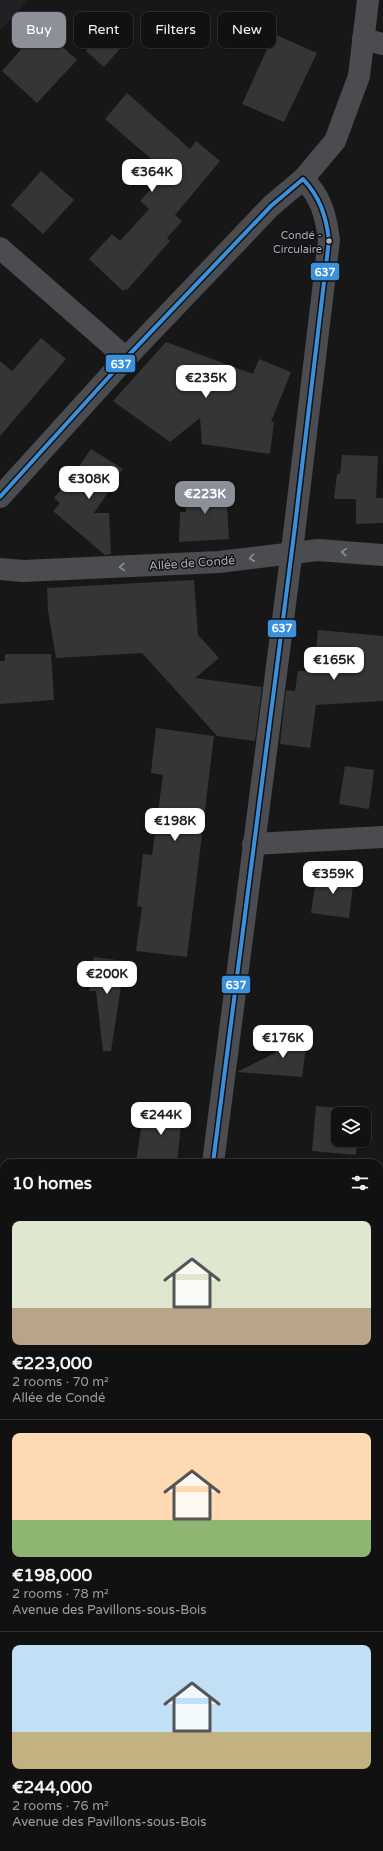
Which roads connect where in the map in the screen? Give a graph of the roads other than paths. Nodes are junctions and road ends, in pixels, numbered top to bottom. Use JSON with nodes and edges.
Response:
{"nodes":[{"id":1,"x":368,"y":0,"type":"edge"},
{"id":2,"x":373,"y":42,"type":"edge"},
{"id":3,"x":303,"y":179,"type":"junction"},
{"id":4,"x":0,"y":248,"type":"edge"},
{"id":5,"x":126,"y":358,"type":"junction"},
{"id":6,"x":0,"y":497,"type":"edge"},
{"id":7,"x":291,"y":553,"type":"junction"},
{"id":8,"x":383,"y":555,"type":"edge"},
{"id":9,"x":0,"y":569,"type":"edge"},
{"id":10,"x":383,"y":837,"type":"edge"},
{"id":11,"x":253,"y":844,"type":"junction"},
{"id":12,"x":214,"y":1159,"type":"edge"}],
"edges":[{"from":1,"to":2,"type":"street"},
{"from":2,"to":3,"type":"street"},
{"from":3,"to":5,"type":"street"},
{"from":3,"to":7,"type":"street"},
{"from":4,"to":5,"type":"street"},
{"from":5,"to":6,"type":"street"},
{"from":8,"to":7,"type":"street","name":"Allée de Condé","one_way":true},
{"from":7,"to":9,"type":"street","name":"Allée de Condé","one_way":true},
{"from":7,"to":11,"type":"street"},
{"from":10,"to":11,"type":"street"},
{"from":11,"to":12,"type":"street"}]}
